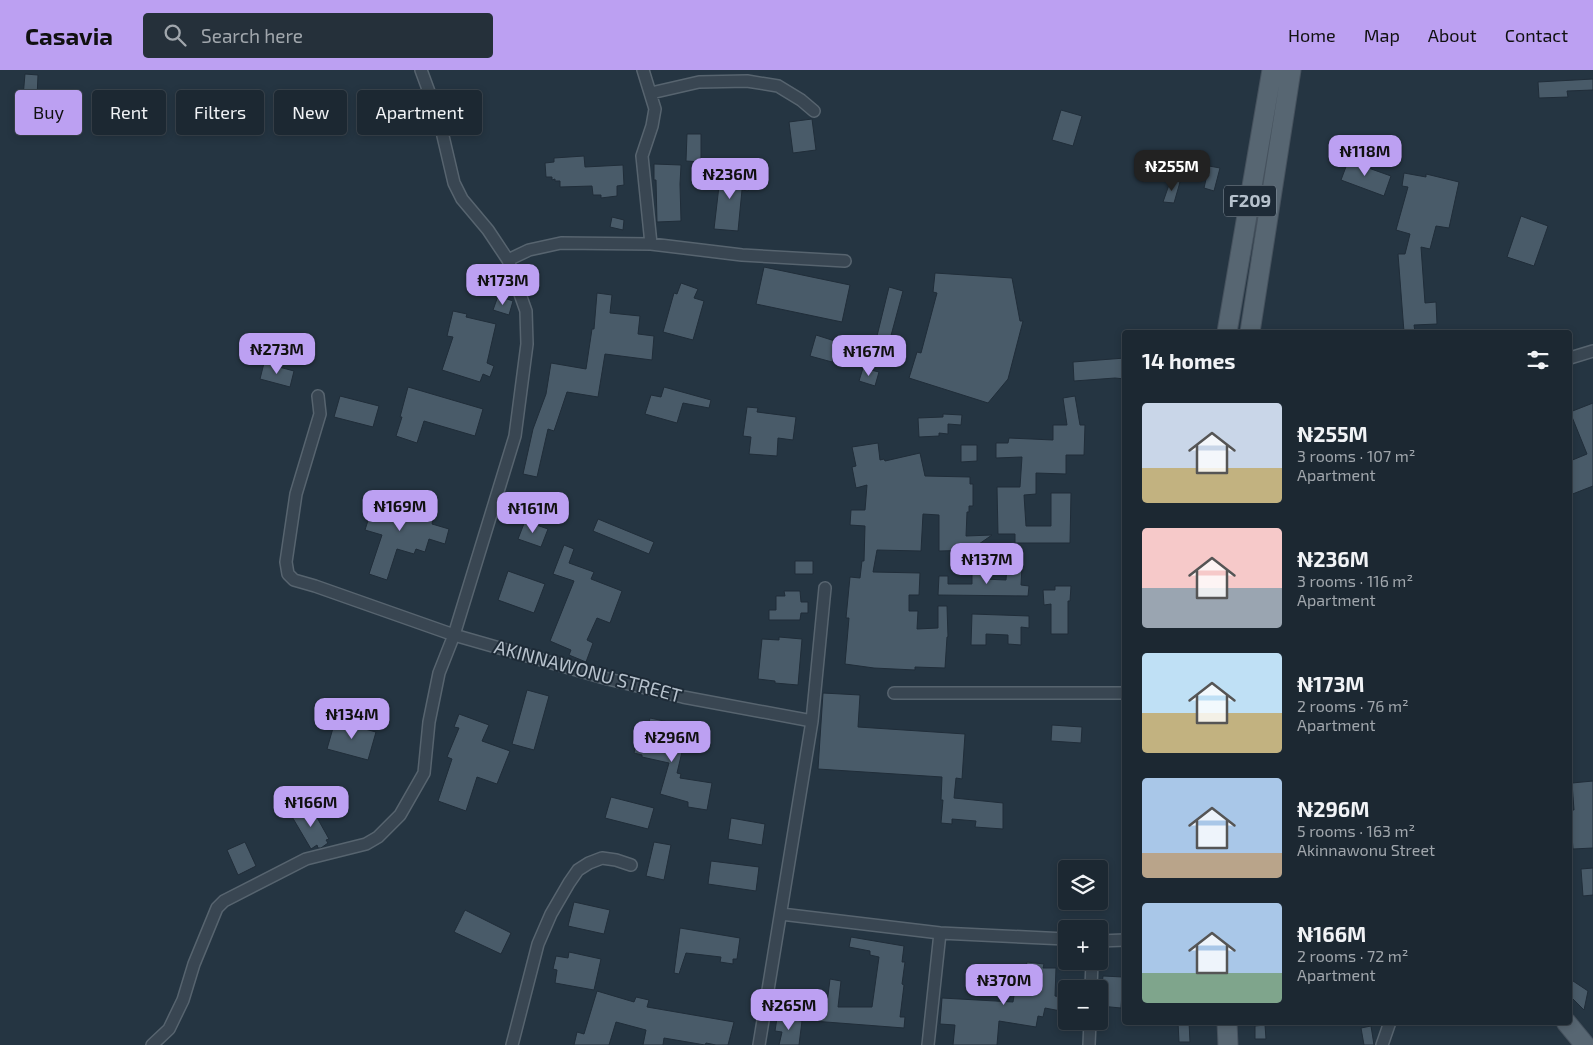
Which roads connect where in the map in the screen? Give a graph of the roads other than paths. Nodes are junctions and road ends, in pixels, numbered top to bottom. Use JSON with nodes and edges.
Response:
{"nodes":[{"id":1,"x":421,"y":70,"type":"edge"},
{"id":2,"x":643,"y":70,"type":"edge"},
{"id":3,"x":1272,"y":70,"type":"edge"},
{"id":4,"x":1290,"y":70,"type":"edge"},
{"id":5,"x":777,"y":82,"type":"dead end"},
{"id":6,"x":651,"y":93,"type":"junction"},
{"id":7,"x":814,"y":112,"type":"dead end"},
{"id":8,"x":651,"y":244,"type":"junction"},
{"id":9,"x":508,"y":260,"type":"junction"},
{"id":10,"x":845,"y":261,"type":"dead end"},
{"id":11,"x":1227,"y":330,"type":"edge"},
{"id":12,"x":1250,"y":330,"type":"edge"},
{"id":13,"x":1593,"y":351,"type":"edge"},
{"id":14,"x":1572,"y":357,"type":"edge"},
{"id":15,"x":318,"y":396,"type":"dead end"},
{"id":16,"x":825,"y":588,"type":"dead end"},
{"id":17,"x":454,"y":635,"type":"junction"},
{"id":18,"x":894,"y":693,"type":"dead end"},
{"id":19,"x":1122,"y":693,"type":"edge"},
{"id":20,"x":812,"y":721,"type":"junction"},
{"id":21,"x":631,"y":865,"type":"dead end"},
{"id":22,"x":781,"y":914,"type":"junction"},
{"id":23,"x":940,"y":933,"type":"junction"},
{"id":24,"x":1058,"y":939,"type":"edge"},
{"id":25,"x":1122,"y":940,"type":"edge"},
{"id":26,"x":1108,"y":941,"type":"edge"},
{"id":27,"x":1228,"y":1025,"type":"edge"},
{"id":28,"x":1389,"y":1025,"type":"edge"},
{"id":29,"x":1568,"y":1025,"type":"edge"},
{"id":30,"x":1090,"y":1030,"type":"edge"},
{"id":31,"x":152,"y":1045,"type":"edge"},
{"id":32,"x":512,"y":1045,"type":"edge"},
{"id":33,"x":759,"y":1045,"type":"edge"},
{"id":34,"x":928,"y":1045,"type":"edge"},
{"id":35,"x":1089,"y":1045,"type":"edge"},
{"id":36,"x":1228,"y":1045,"type":"edge"},
{"id":37,"x":1382,"y":1045,"type":"edge"},
{"id":38,"x":1585,"y":1045,"type":"edge"}],
"edges":[{"from":1,"to":9,"type":"street"},
{"from":2,"to":6,"type":"street"},
{"from":3,"to":11,"type":"main road","number":"F209"},
{"from":4,"to":12,"type":"main road","number":"F209"},
{"from":5,"to":6,"type":"street"},
{"from":6,"to":7,"type":"street"},
{"from":6,"to":8,"type":"street"},
{"from":8,"to":9,"type":"street"},
{"from":8,"to":10,"type":"street"},
{"from":9,"to":17,"type":"street"},
{"from":13,"to":14,"type":"street"},
{"from":15,"to":17,"type":"street","name":"AKINNAWONU STREET"},
{"from":16,"to":20,"type":"street"},
{"from":17,"to":20,"type":"street","name":"AKINNAWONU STREET"},
{"from":17,"to":31,"type":"street"},
{"from":18,"to":19,"type":"street"},
{"from":20,"to":22,"type":"street"},
{"from":21,"to":32,"type":"street"},
{"from":22,"to":23,"type":"street"},
{"from":22,"to":33,"type":"street"},
{"from":23,"to":24,"type":"street"},
{"from":23,"to":34,"type":"street"},
{"from":25,"to":26,"type":"street"},
{"from":27,"to":36,"type":"main road"},
{"from":28,"to":37,"type":"street"},
{"from":29,"to":38,"type":"main road"},
{"from":30,"to":35,"type":"street"}]}
